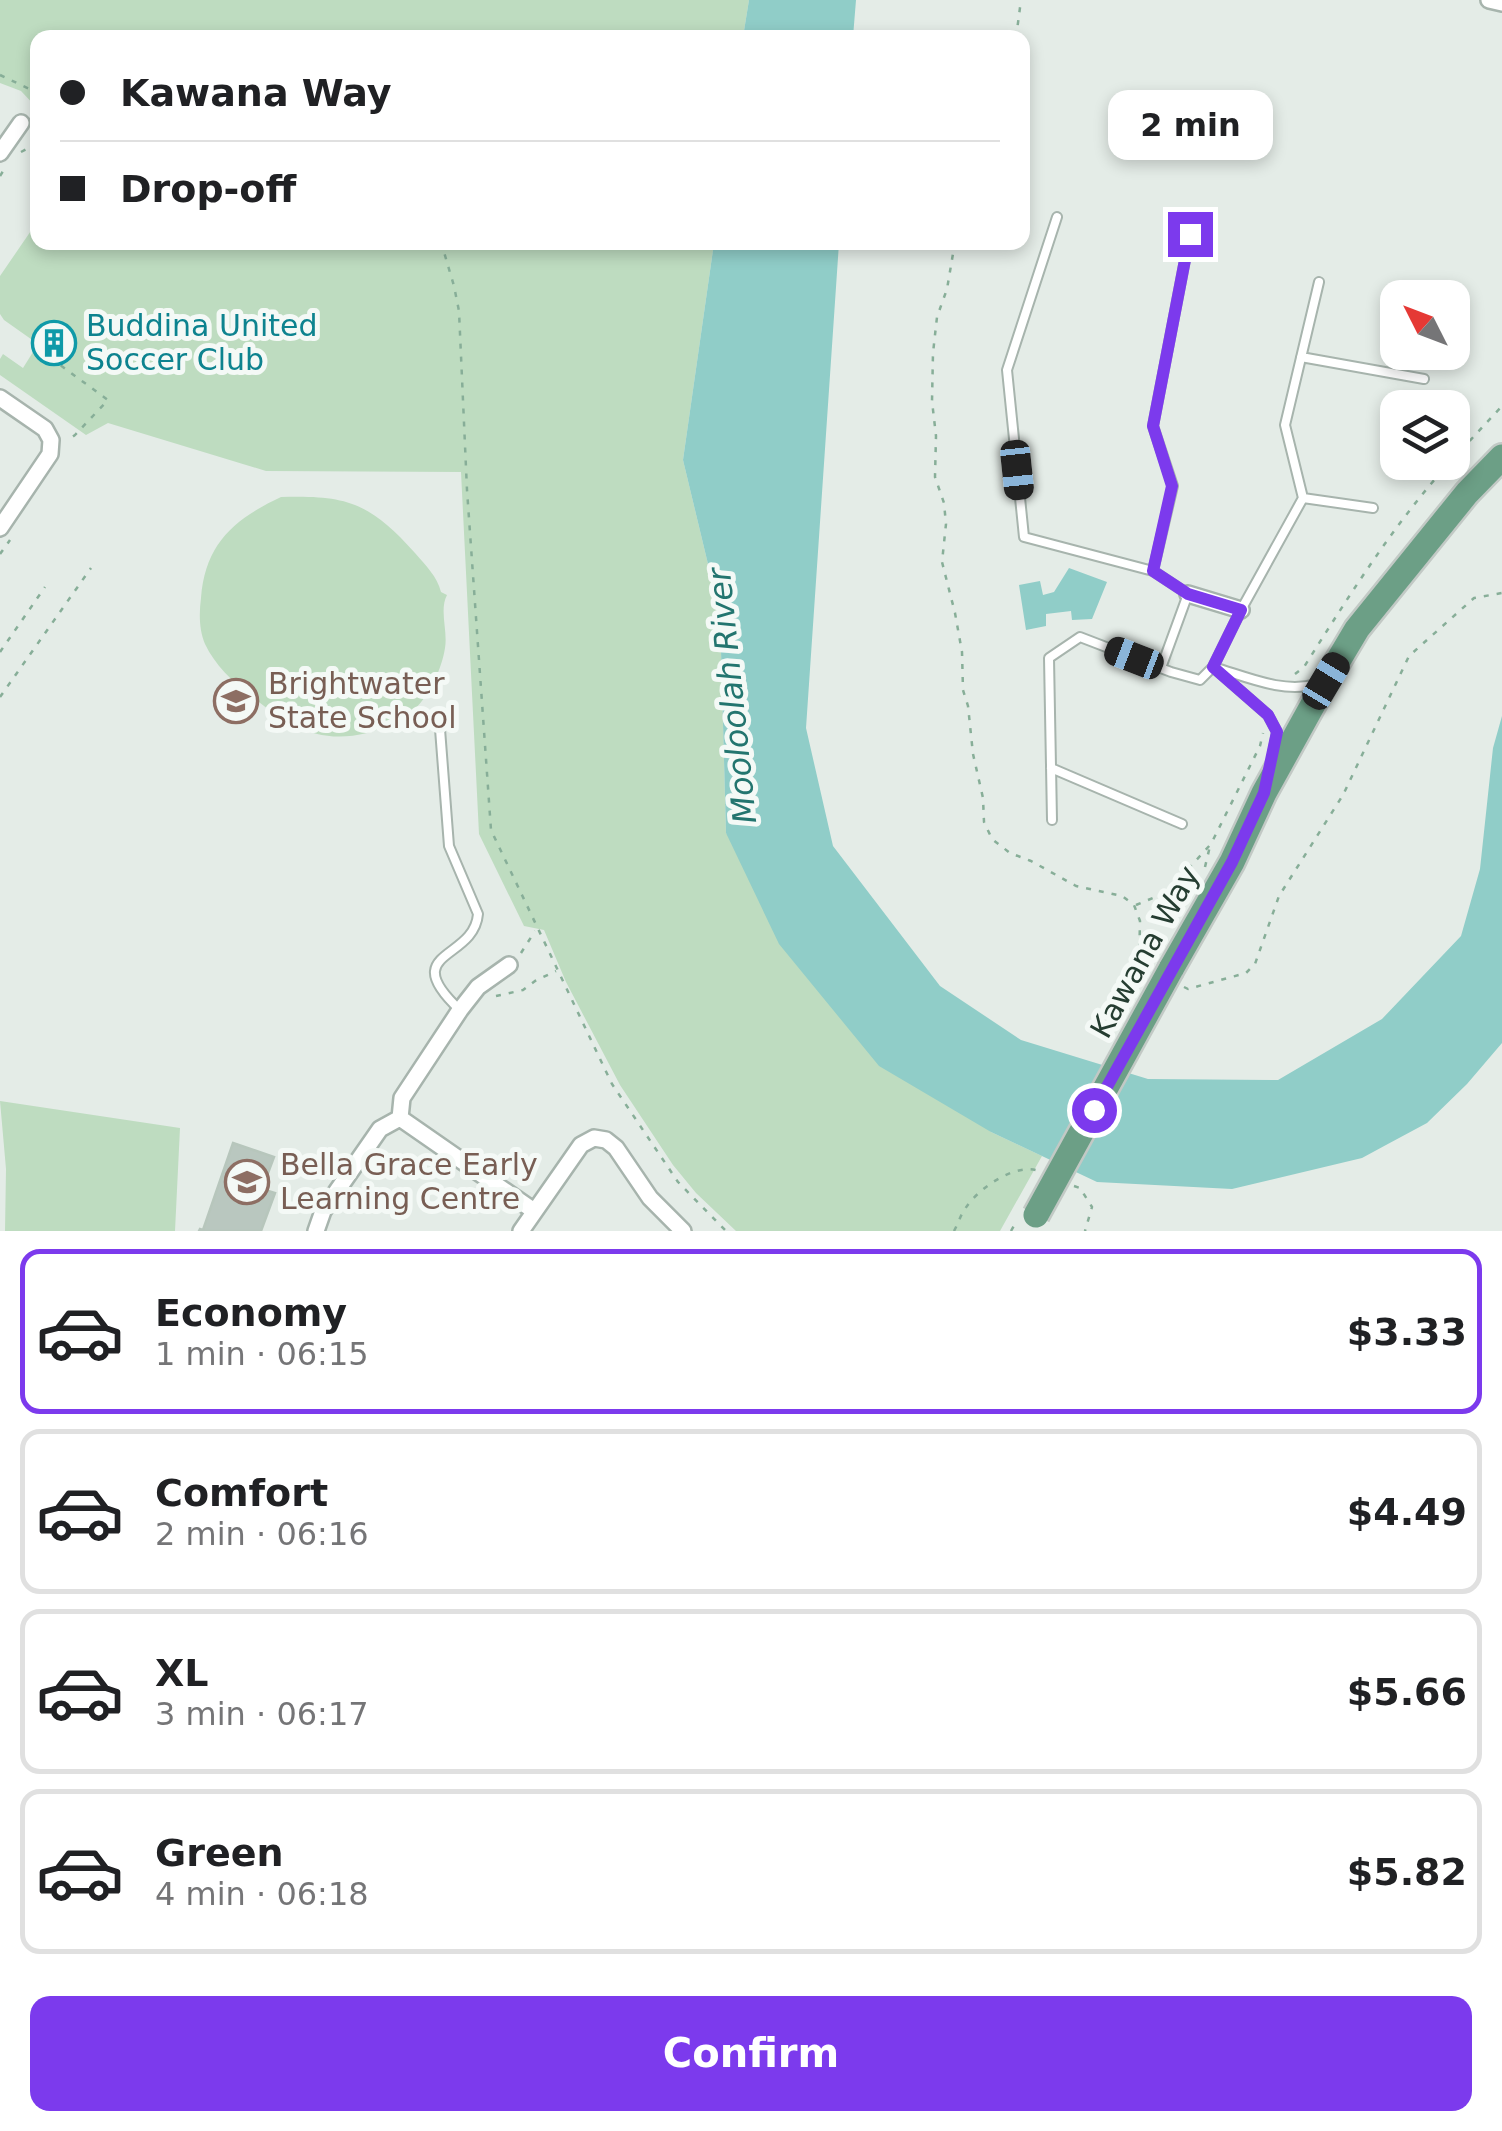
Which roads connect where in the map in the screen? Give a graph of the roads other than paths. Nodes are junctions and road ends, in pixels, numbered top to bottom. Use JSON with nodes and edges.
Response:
{"nodes":[{"id":1,"x":1489,"y":0,"type":"edge"},
{"id":2,"x":1502,"y":3,"type":"edge"},
{"id":3,"x":21,"y":122,"type":"dead end"},
{"id":4,"x":0,"y":153,"type":"edge"},
{"id":5,"x":1058,"y":216,"type":"dead end"},
{"id":6,"x":1190,"y":234,"type":"dead end"},
{"id":7,"x":1319,"y":282,"type":"dead end"},
{"id":8,"x":1301,"y":357,"type":"junction"},
{"id":9,"x":1424,"y":379,"type":"dead end"},
{"id":10,"x":0,"y":398,"type":"edge"},
{"id":11,"x":1502,"y":456,"type":"edge"},
{"id":12,"x":1303,"y":498,"type":"junction"},
{"id":13,"x":1373,"y":508,"type":"dead end"},
{"id":14,"x":0,"y":528,"type":"edge"},
{"id":15,"x":1153,"y":571,"type":"junction"},
{"id":16,"x":1394,"y":583,"type":"junction"},
{"id":17,"x":1188,"y":594,"type":"junction"},
{"id":18,"x":1241,"y":610,"type":"junction"},
{"id":19,"x":1213,"y":667,"type":"junction"},
{"id":20,"x":1161,"y":668,"type":"junction"},
{"id":21,"x":1326,"y":681,"type":"junction"},
{"id":22,"x":439,"y":716,"type":"dead end"},
{"id":23,"x":1051,"y":768,"type":"junction"},
{"id":24,"x":1264,"y":793,"type":"junction"},
{"id":25,"x":1052,"y":820,"type":"dead end"},
{"id":26,"x":1182,"y":824,"type":"dead end"},
{"id":27,"x":1232,"y":862,"type":"junction"},
{"id":28,"x":509,"y":966,"type":"road end"},
{"id":29,"x":460,"y":1010,"type":"junction"},
{"id":30,"x":400,"y":1118,"type":"junction"},
{"id":31,"x":534,"y":1211,"type":"junction"},
{"id":32,"x":1032,"y":1223,"type":"edge"},
{"id":33,"x":316,"y":1231,"type":"edge"},
{"id":34,"x":520,"y":1231,"type":"edge"},
{"id":35,"x":683,"y":1231,"type":"edge"}],
"edges":[{"from":1,"to":2,"type":"street"},
{"from":3,"to":4,"type":"street"},
{"from":5,"to":15,"type":"lane"},
{"from":6,"to":15,"type":"lane"},
{"from":7,"to":8,"type":"lane"},
{"from":8,"to":9,"type":"lane"},
{"from":8,"to":12,"type":"lane"},
{"from":10,"to":14,"type":"street"},
{"from":11,"to":16,"type":"main road","name":"Kawana Way"},
{"from":12,"to":13,"type":"lane"},
{"from":12,"to":18,"type":"lane"},
{"from":15,"to":17,"type":"lane"},
{"from":16,"to":21,"type":"main road","name":"Kawana Way"},
{"from":16,"to":27,"type":"main road","name":"Kawana Way"},
{"from":17,"to":18,"type":"street"},
{"from":17,"to":20,"type":"lane"},
{"from":18,"to":19,"type":"lane"},
{"from":19,"to":20,"type":"lane"},
{"from":19,"to":21,"type":"lane"},
{"from":19,"to":24,"type":"lane"},
{"from":20,"to":23,"type":"lane"},
{"from":21,"to":24,"type":"main road","name":"Kawana Way"},
{"from":22,"to":29,"type":"lane"},
{"from":23,"to":25,"type":"lane"},
{"from":23,"to":26,"type":"lane"},
{"from":24,"to":27,"type":"main road","name":"Kawana Way"},
{"from":27,"to":32,"type":"main road","name":"Kawana Way","bridge":true},
{"from":28,"to":29,"type":"street"},
{"from":29,"to":30,"type":"street"},
{"from":30,"to":31,"type":"street"},
{"from":30,"to":33,"type":"street"},
{"from":31,"to":34,"type":"street"},
{"from":31,"to":35,"type":"street"}]}
